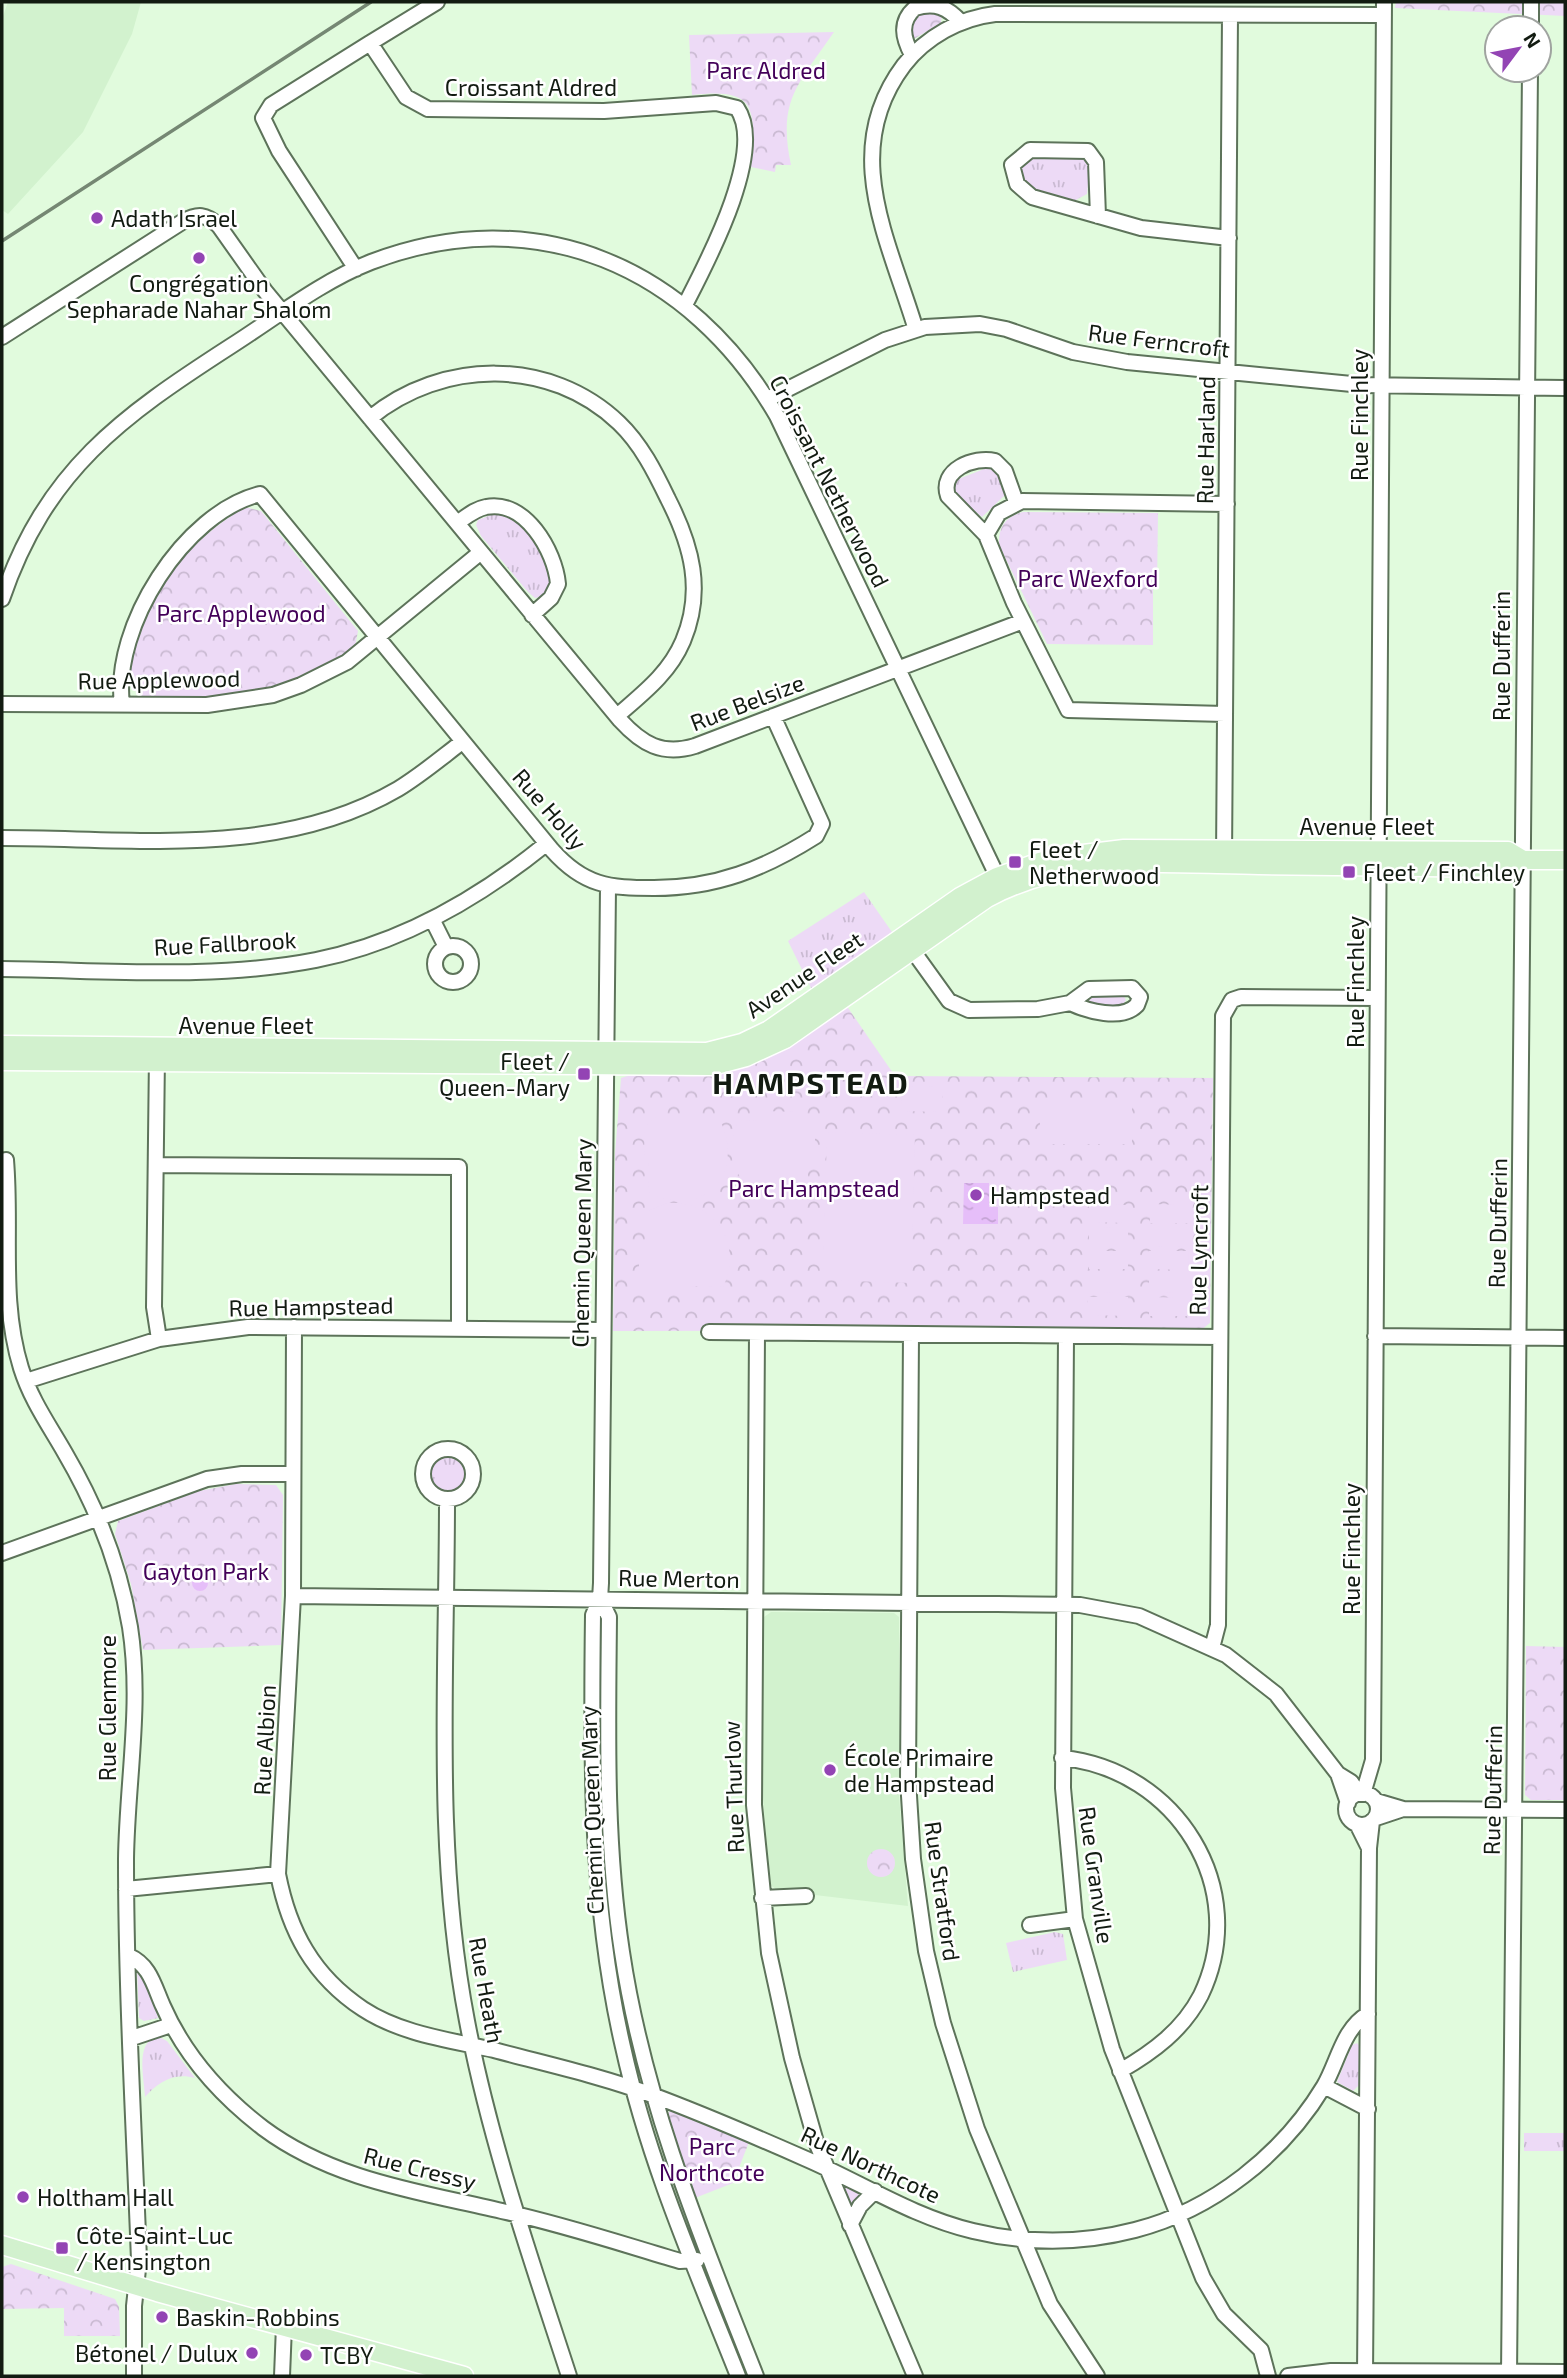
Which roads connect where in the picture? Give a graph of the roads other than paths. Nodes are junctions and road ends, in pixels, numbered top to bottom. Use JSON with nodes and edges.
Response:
{"nodes":[{"id":1,"x":437,"y":2,"type":"edge"},
{"id":2,"x":1384,"y":8,"type":"edge"},
{"id":3,"x":1230,"y":15,"type":"junction"},
{"id":4,"x":961,"y":22,"type":"junction"},
{"id":5,"x":370,"y":43,"type":"junction"},
{"id":6,"x":912,"y":55,"type":"junction"},
{"id":7,"x":1530,"y":84,"type":"edge"},
{"id":8,"x":1098,"y":216,"type":"junction"},
{"id":9,"x":1229,"y":239,"type":"junction"},
{"id":10,"x":356,"y":269,"type":"junction"},
{"id":11,"x":685,"y":305,"type":"junction"},
{"id":12,"x":283,"y":313,"type":"junction"},
{"id":13,"x":916,"y":330,"type":"junction"},
{"id":14,"x":2,"y":337,"type":"edge"},
{"id":15,"x":1229,"y":373,"type":"junction"},
{"id":16,"x":1382,"y":386,"type":"junction"},
{"id":17,"x":1526,"y":388,"type":"junction"},
{"id":18,"x":1565,"y":388,"type":"edge"},
{"id":19,"x":768,"y":399,"type":"junction"},
{"id":20,"x":370,"y":418,"type":"junction"},
{"id":21,"x":1016,"y":502,"type":"junction"},
{"id":22,"x":1227,"y":504,"type":"junction"},
{"id":23,"x":457,"y":523,"type":"junction"},
{"id":24,"x":986,"y":535,"type":"junction"},
{"id":25,"x":481,"y":552,"type":"junction"},
{"id":26,"x":9,"y":555,"type":"edge"},
{"id":27,"x":2,"y":599,"type":"edge"},
{"id":28,"x":533,"y":615,"type":"junction"},
{"id":29,"x":1023,"y":621,"type":"junction"},
{"id":30,"x":377,"y":637,"type":"junction"},
{"id":31,"x":898,"y":669,"type":"junction"},
{"id":32,"x":2,"y":704,"type":"edge"},
{"id":33,"x":122,"y":704,"type":"junction"},
{"id":34,"x":1225,"y":714,"type":"junction"},
{"id":35,"x":617,"y":716,"type":"junction"},
{"id":36,"x":773,"y":716,"type":"junction"},
{"id":37,"x":462,"y":742,"type":"junction"},
{"id":38,"x":2,"y":838,"type":"edge"},
{"id":39,"x":546,"y":844,"type":"junction"},
{"id":40,"x":1224,"y":857,"type":"junction"},
{"id":41,"x":1378,"y":858,"type":"junction"},
{"id":42,"x":1523,"y":860,"type":"junction"},
{"id":43,"x":1565,"y":860,"type":"edge"},
{"id":44,"x":1000,"y":883,"type":"junction"},
{"id":45,"x":608,"y":887,"type":"junction"},
{"id":46,"x":432,"y":919,"type":"junction"},
{"id":47,"x":907,"y":943,"type":"junction"},
{"id":48,"x":446,"y":947,"type":"dead end"},
{"id":49,"x":2,"y":969,"type":"edge"},
{"id":50,"x":1377,"y":999,"type":"junction"},
{"id":51,"x":1070,"y":1003,"type":"dead end"},
{"id":52,"x":2,"y":1045,"type":"edge"},
{"id":53,"x":157,"y":1056,"type":"junction"},
{"id":54,"x":605,"y":1060,"type":"junction"},
{"id":55,"x":2,"y":1061,"type":"edge"},
{"id":56,"x":2,"y":1161,"type":"edge"},
{"id":57,"x":156,"y":1165,"type":"junction"},
{"id":58,"x":294,"y":1327,"type":"junction"},
{"id":59,"x":459,"y":1328,"type":"junction"},
{"id":60,"x":603,"y":1330,"type":"junction"},
{"id":61,"x":709,"y":1332,"type":"dead end"},
{"id":62,"x":757,"y":1334,"type":"junction"},
{"id":63,"x":912,"y":1334,"type":"junction"},
{"id":64,"x":1066,"y":1336,"type":"junction"},
{"id":65,"x":1375,"y":1336,"type":"junction"},
{"id":66,"x":1220,"y":1337,"type":"junction"},
{"id":67,"x":1519,"y":1338,"type":"junction"},
{"id":68,"x":1565,"y":1338,"type":"edge"},
{"id":69,"x":159,"y":1339,"type":"junction"},
{"id":70,"x":26,"y":1381,"type":"junction"},
{"id":71,"x":293,"y":1474,"type":"junction"},
{"id":72,"x":447,"y":1499,"type":"dead end"},
{"id":73,"x":97,"y":1517,"type":"junction"},
{"id":74,"x":2,"y":1553,"type":"edge"},
{"id":75,"x":293,"y":1596,"type":"junction"},
{"id":76,"x":446,"y":1598,"type":"junction"},
{"id":77,"x":600,"y":1599,"type":"junction"},
{"id":78,"x":755,"y":1601,"type":"junction"},
{"id":79,"x":909,"y":1602,"type":"junction"},
{"id":80,"x":1064,"y":1605,"type":"junction"},
{"id":81,"x":1212,"y":1648,"type":"junction"},
{"id":82,"x":1062,"y":1758,"type":"junction"},
{"id":83,"x":1338,"y":1774,"type":"junction"},
{"id":84,"x":1366,"y":1796,"type":"junction"},
{"id":85,"x":1348,"y":1804,"type":"junction"},
{"id":86,"x":1403,"y":1809,"type":"junction"},
{"id":87,"x":1565,"y":1810,"type":"edge"},
{"id":88,"x":1515,"y":1811,"type":"junction"},
{"id":89,"x":1374,"y":1820,"type":"junction"},
{"id":90,"x":1357,"y":1824,"type":"junction"},
{"id":91,"x":1369,"y":1848,"type":"junction"},
{"id":92,"x":611,"y":1859,"type":"junction"},
{"id":93,"x":594,"y":1860,"type":"junction"},
{"id":94,"x":278,"y":1874,"type":"junction"},
{"id":95,"x":126,"y":1889,"type":"junction"},
{"id":96,"x":806,"y":1896,"type":"dead end"},
{"id":97,"x":762,"y":1898,"type":"junction"},
{"id":98,"x":1075,"y":1919,"type":"junction"},
{"id":99,"x":1030,"y":1925,"type":"dead end"},
{"id":100,"x":129,"y":1956,"type":"junction"},
{"id":101,"x":1368,"y":2014,"type":"junction"},
{"id":102,"x":171,"y":2025,"type":"junction"},
{"id":103,"x":132,"y":2038,"type":"junction"},
{"id":104,"x":473,"y":2045,"type":"junction"},
{"id":105,"x":1120,"y":2071,"type":"junction"},
{"id":106,"x":1324,"y":2086,"type":"junction"},
{"id":107,"x":633,"y":2088,"type":"junction"},
{"id":108,"x":652,"y":2095,"type":"junction"},
{"id":109,"x":1368,"y":2109,"type":"junction"},
{"id":110,"x":826,"y":2167,"type":"junction"},
{"id":111,"x":875,"y":2191,"type":"junction"},
{"id":112,"x":517,"y":2215,"type":"junction"},
{"id":113,"x":1177,"y":2215,"type":"junction"},
{"id":114,"x":850,"y":2225,"type":"junction"},
{"id":115,"x":1023,"y":2240,"type":"junction"},
{"id":116,"x":2,"y":2245,"type":"edge"},
{"id":117,"x":708,"y":2256,"type":"junction"},
{"id":118,"x":691,"y":2261,"type":"junction"},
{"id":119,"x":136,"y":2286,"type":"junction"},
{"id":120,"x":285,"y":2326,"type":"junction"},
{"id":121,"x":420,"y":2370,"type":"edge"},
{"id":122,"x":1565,"y":2372,"type":"edge"},
{"id":123,"x":1365,"y":2374,"type":"edge"},
{"id":124,"x":1509,"y":2374,"type":"edge"},
{"id":125,"x":134,"y":2376,"type":"edge"},
{"id":126,"x":282,"y":2376,"type":"edge"},
{"id":127,"x":464,"y":2376,"type":"edge"},
{"id":128,"x":569,"y":2376,"type":"edge"},
{"id":129,"x":738,"y":2376,"type":"edge"},
{"id":130,"x":756,"y":2376,"type":"edge"},
{"id":131,"x":915,"y":2376,"type":"edge"},
{"id":132,"x":1097,"y":2376,"type":"edge"},
{"id":133,"x":1268,"y":2376,"type":"edge"},
{"id":134,"x":1288,"y":2376,"type":"edge"}],
"edges":[{"from":1,"to":5,"type":"street"},
{"from":2,"to":3,"type":"street"},
{"from":2,"to":16,"type":"street","name":"Rue Finchley"},
{"from":3,"to":4,"type":"street"},
{"from":3,"to":9,"type":"street","name":"Rue Harland"},
{"from":4,"to":6,"type":"street"},
{"from":4,"to":6,"type":"street"},
{"from":5,"to":10,"type":"street"},
{"from":5,"to":11,"type":"street","name":"Croissant Aldred"},
{"from":6,"to":13,"type":"street"},
{"from":7,"to":17,"type":"street","name":"Rue Dufferin"},
{"from":8,"to":8,"type":"street"},
{"from":8,"to":9,"type":"street"},
{"from":9,"to":15,"type":"street","name":"Rue Harland"},
{"from":10,"to":11,"type":"street","name":"Croissant Netherwood"},
{"from":10,"to":12,"type":"street","name":"Croissant Netherwood"},
{"from":11,"to":19,"type":"street","name":"Croissant Netherwood"},
{"from":12,"to":14,"type":"street","name":"Rue Belsize"},
{"from":12,"to":20,"type":"street","name":"Rue Belsize"},
{"from":12,"to":26,"type":"street","name":"Croissant Netherwood"},
{"from":13,"to":15,"type":"street","name":"Rue Ferncroft"},
{"from":13,"to":19,"type":"street","name":"Rue Ferncroft"},
{"from":15,"to":16,"type":"street","name":"Rue Ferncroft"},
{"from":15,"to":22,"type":"street","name":"Rue Harland"},
{"from":16,"to":17,"type":"street","name":"Rue Ferncroft"},
{"from":16,"to":41,"type":"street","name":"Rue Finchley"},
{"from":17,"to":18,"type":"street","name":"Rue Ferncroft"},
{"from":17,"to":42,"type":"street","name":"Rue Dufferin"},
{"from":19,"to":31,"type":"street","name":"Croissant Netherwood"},
{"from":20,"to":23,"type":"street","name":"Rue Belsize"},
{"from":20,"to":35,"type":"street"},
{"from":21,"to":22,"type":"street"},
{"from":21,"to":24,"type":"street"},
{"from":21,"to":24,"type":"street"},
{"from":22,"to":34,"type":"street","name":"Rue Harland"},
{"from":23,"to":25,"type":"street","name":"Rue Belsize"},
{"from":23,"to":28,"type":"street"},
{"from":24,"to":29,"type":"street"},
{"from":25,"to":28,"type":"street","name":"Rue Belsize"},
{"from":25,"to":30,"type":"street","name":"Rue Applewood"},
{"from":26,"to":27,"type":"street","name":"Croissant Netherwood"},
{"from":28,"to":35,"type":"street","name":"Rue Belsize"},
{"from":29,"to":31,"type":"street","name":"Rue Belsize"},
{"from":29,"to":34,"type":"street"},
{"from":30,"to":33,"type":"street","name":"Rue Applewood"},
{"from":30,"to":33,"type":"street","name":"Rue Holly"},
{"from":30,"to":37,"type":"street","name":"Rue Holly"},
{"from":31,"to":36,"type":"street","name":"Rue Belsize"},
{"from":31,"to":44,"type":"street","name":"Croissant Netherwood"},
{"from":32,"to":33,"type":"street","name":"Rue Applewood"},
{"from":34,"to":40,"type":"street","name":"Rue Harland"},
{"from":35,"to":36,"type":"street","name":"Rue Belsize"},
{"from":36,"to":45,"type":"street","name":"Rue Holly"},
{"from":37,"to":38,"type":"street"},
{"from":37,"to":39,"type":"street","name":"Rue Holly"},
{"from":39,"to":45,"type":"street","name":"Rue Holly"},
{"from":39,"to":46,"type":"street","name":"Rue Fallbrook"},
{"from":40,"to":41,"type":"main road","name":"Avenue Fleet"},
{"from":40,"to":44,"type":"main road","name":"Avenue Fleet"},
{"from":41,"to":42,"type":"main road","name":"Avenue Fleet"},
{"from":41,"to":50,"type":"street","name":"Rue Finchley"},
{"from":42,"to":43,"type":"main road","name":"Avenue Fleet"},
{"from":42,"to":67,"type":"street","name":"Rue Dufferin"},
{"from":44,"to":47,"type":"main road","name":"Avenue Fleet"},
{"from":45,"to":54,"type":"street","name":"Chemin Queen Mary"},
{"from":46,"to":48,"type":"street"},
{"from":46,"to":49,"type":"street","name":"Rue Fallbrook"},
{"from":47,"to":51,"type":"street"},
{"from":47,"to":54,"type":"main road","name":"Avenue Fleet"},
{"from":50,"to":65,"type":"street","name":"Rue Finchley"},
{"from":50,"to":66,"type":"street","name":"Rue Lyncroft"},
{"from":52,"to":53,"type":"main road","name":"Avenue Fleet"},
{"from":53,"to":54,"type":"main road","name":"Avenue Fleet"},
{"from":53,"to":55,"type":"main road","name":"Avenue Fleet"},
{"from":53,"to":57,"type":"street"},
{"from":54,"to":60,"type":"street","name":"Chemin Queen Mary"},
{"from":56,"to":70,"type":"street","name":"Rue Glenmore"},
{"from":57,"to":59,"type":"street"},
{"from":57,"to":69,"type":"street"},
{"from":58,"to":59,"type":"street","name":"Rue Hampstead"},
{"from":58,"to":69,"type":"street","name":"Rue Hampstead"},
{"from":58,"to":71,"type":"street","name":"Rue Albion"},
{"from":59,"to":60,"type":"street","name":"Rue Hampstead"},
{"from":60,"to":77,"type":"street","name":"Chemin Queen Mary"},
{"from":61,"to":62,"type":"street"},
{"from":62,"to":63,"type":"street"},
{"from":62,"to":78,"type":"street","name":"Rue Thurlow"},
{"from":63,"to":64,"type":"street"},
{"from":63,"to":79,"type":"street","name":"Rue Stratford"},
{"from":64,"to":66,"type":"street"},
{"from":64,"to":80,"type":"street","name":"Rue Granville"},
{"from":65,"to":67,"type":"street"},
{"from":65,"to":84,"type":"street","name":"Rue Finchley"},
{"from":66,"to":81,"type":"street","name":"Rue Lyncroft"},
{"from":67,"to":68,"type":"street"},
{"from":67,"to":88,"type":"street","name":"Rue Dufferin"},
{"from":69,"to":70,"type":"street","name":"Rue Hampstead"},
{"from":70,"to":73,"type":"street","name":"Rue Glenmore"},
{"from":71,"to":73,"type":"street"},
{"from":71,"to":75,"type":"street","name":"Rue Albion"},
{"from":72,"to":76,"type":"street","name":"Rue Heath"},
{"from":73,"to":74,"type":"street"},
{"from":73,"to":95,"type":"street","name":"Rue Glenmore"},
{"from":75,"to":76,"type":"street","name":"Rue Merton"},
{"from":75,"to":94,"type":"street","name":"Rue Albion"},
{"from":76,"to":77,"type":"street","name":"Rue Merton"},
{"from":76,"to":104,"type":"street","name":"Rue Heath"},
{"from":77,"to":78,"type":"street","name":"Rue Merton"},
{"from":77,"to":92,"type":"street","name":"Chemin Queen Mary"},
{"from":77,"to":93,"type":"street","name":"Chemin Queen Mary"},
{"from":78,"to":79,"type":"street","name":"Rue Merton"},
{"from":78,"to":97,"type":"street","name":"Rue Thurlow"},
{"from":79,"to":80,"type":"street","name":"Rue Merton"},
{"from":79,"to":115,"type":"street","name":"Rue Stratford"},
{"from":80,"to":81,"type":"street","name":"Rue Merton"},
{"from":80,"to":82,"type":"street","name":"Rue Granville"},
{"from":81,"to":83,"type":"street","name":"Rue Merton"},
{"from":82,"to":98,"type":"street","name":"Rue Granville"},
{"from":82,"to":105,"type":"street"},
{"from":83,"to":84,"type":"street"},
{"from":83,"to":85,"type":"street"},
{"from":84,"to":85,"type":"street"},
{"from":84,"to":86,"type":"street"},
{"from":84,"to":89,"type":"street"},
{"from":85,"to":90,"type":"street"},
{"from":86,"to":88,"type":"street"},
{"from":86,"to":89,"type":"street"},
{"from":87,"to":88,"type":"street"},
{"from":88,"to":124,"type":"street","name":"Rue Dufferin"},
{"from":89,"to":90,"type":"street"},
{"from":89,"to":91,"type":"street"},
{"from":90,"to":91,"type":"street"},
{"from":91,"to":101,"type":"street"},
{"from":92,"to":93,"type":"street"},
{"from":92,"to":108,"type":"street","name":"Chemin Queen Mary"},
{"from":93,"to":107,"type":"street","name":"Chemin Queen Mary"},
{"from":94,"to":95,"type":"street"},
{"from":94,"to":104,"type":"street","name":"Rue Albion"},
{"from":95,"to":100,"type":"street","name":"Rue Glenmore"},
{"from":96,"to":97,"type":"street"},
{"from":97,"to":110,"type":"street","name":"Rue Thurlow"},
{"from":98,"to":99,"type":"street"},
{"from":98,"to":105,"type":"street","name":"Rue Granville"},
{"from":100,"to":102,"type":"street","name":"Rue Cressy"},
{"from":100,"to":103,"type":"street","name":"Rue Glenmore"},
{"from":101,"to":106,"type":"street","name":"Rue Northcote"},
{"from":101,"to":109,"type":"street"},
{"from":102,"to":103,"type":"street"},
{"from":102,"to":112,"type":"street","name":"Rue Cressy"},
{"from":103,"to":119,"type":"street","name":"Rue Glenmore"},
{"from":104,"to":107,"type":"street","name":"Rue Northcote"},
{"from":104,"to":112,"type":"street","name":"Rue Heath"},
{"from":105,"to":113,"type":"street","name":"Rue Granville"},
{"from":106,"to":109,"type":"street"},
{"from":106,"to":113,"type":"street","name":"Rue Northcote"},
{"from":107,"to":108,"type":"street","name":"Rue Northcote"},
{"from":107,"to":118,"type":"street","name":"Chemin Queen Mary"},
{"from":108,"to":110,"type":"street","name":"Rue Northcote"},
{"from":108,"to":117,"type":"street","name":"Chemin Queen Mary"},
{"from":109,"to":123,"type":"street"},
{"from":110,"to":111,"type":"street","name":"Rue Northcote"},
{"from":110,"to":114,"type":"street","name":"Rue Thurlow"},
{"from":111,"to":114,"type":"street"},
{"from":111,"to":115,"type":"street","name":"Rue Northcote"},
{"from":112,"to":118,"type":"street","name":"Rue Cressy"},
{"from":112,"to":128,"type":"street","name":"Rue Heath"},
{"from":113,"to":115,"type":"street","name":"Rue Northcote"},
{"from":113,"to":133,"type":"street","name":"Rue Granville"},
{"from":114,"to":131,"type":"street","name":"Rue Thurlow"},
{"from":115,"to":132,"type":"street","name":"Rue Stratford"},
{"from":116,"to":119,"type":"main road"},
{"from":117,"to":118,"type":"street","name":"Rue Cressy"},
{"from":117,"to":130,"type":"street","name":"Chemin Queen Mary"},
{"from":118,"to":129,"type":"street","name":"Chemin Queen Mary"},
{"from":119,"to":120,"type":"main road"},
{"from":119,"to":125,"type":"street","name":"Rue Glenmore"},
{"from":120,"to":121,"type":"main road"},
{"from":120,"to":126,"type":"street"},
{"from":121,"to":127,"type":"main road"},
{"from":122,"to":124,"type":"street"},
{"from":123,"to":124,"type":"street"},
{"from":123,"to":134,"type":"street"}]}
